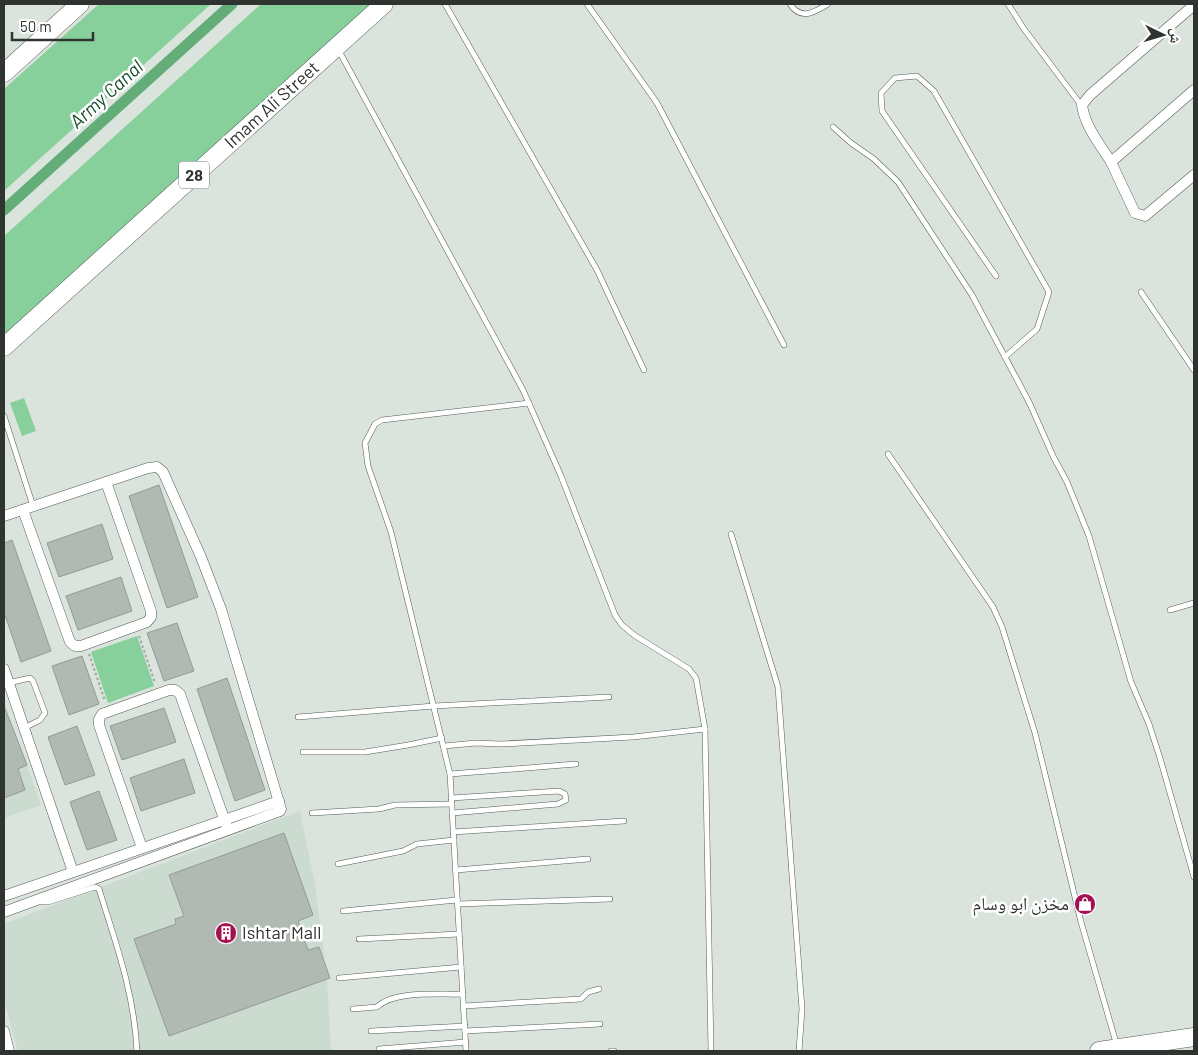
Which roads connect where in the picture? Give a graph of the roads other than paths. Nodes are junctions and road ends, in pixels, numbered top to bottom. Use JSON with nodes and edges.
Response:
{"nodes":[{"id":1,"x":79,"y":4,"type":"edge"},
{"id":2,"x":384,"y":4,"type":"edge"},
{"id":3,"x":446,"y":4,"type":"edge"},
{"id":4,"x":587,"y":4,"type":"edge"},
{"id":5,"x":790,"y":4,"type":"edge"},
{"id":6,"x":828,"y":4,"type":"edge"},
{"id":7,"x":1008,"y":4,"type":"edge"},
{"id":8,"x":1194,"y":5,"type":"edge"},
{"id":9,"x":337,"y":46,"type":"junction"},
{"id":10,"x":4,"y":73,"type":"edge"},
{"id":11,"x":1194,"y":90,"type":"edge"},
{"id":12,"x":1082,"y":105,"type":"junction"},
{"id":13,"x":833,"y":127,"type":"dead end"},
{"id":14,"x":1111,"y":162,"type":"junction"},
{"id":15,"x":1194,"y":175,"type":"edge"},
{"id":16,"x":996,"y":276,"type":"dead end"},
{"id":17,"x":1141,"y":292,"type":"dead end"},
{"id":18,"x":784,"y":345,"type":"dead end"},
{"id":19,"x":4,"y":347,"type":"edge"},
{"id":20,"x":1005,"y":357,"type":"junction"},
{"id":21,"x":644,"y":370,"type":"dead end"},
{"id":22,"x":1194,"y":370,"type":"edge"},
{"id":23,"x":529,"y":404,"type":"junction"},
{"id":24,"x":4,"y":416,"type":"edge"},
{"id":25,"x":888,"y":454,"type":"dead end"},
{"id":26,"x":106,"y":482,"type":"junction"},
{"id":27,"x":28,"y":508,"type":"junction"},
{"id":28,"x":4,"y":516,"type":"edge"},
{"id":29,"x":731,"y":534,"type":"dead end"},
{"id":30,"x":1194,"y":604,"type":"edge"},
{"id":31,"x":1170,"y":610,"type":"dead end"},
{"id":32,"x":4,"y":670,"type":"edge"},
{"id":33,"x":8,"y":683,"type":"junction"},
{"id":34,"x":609,"y":697,"type":"dead end"},
{"id":35,"x":434,"y":706,"type":"junction"},
{"id":36,"x":298,"y":717,"type":"dead end"},
{"id":37,"x":24,"y":728,"type":"junction"},
{"id":38,"x":705,"y":728,"type":"junction"},
{"id":39,"x":442,"y":738,"type":"junction"},
{"id":40,"x":444,"y":746,"type":"junction"},
{"id":41,"x":303,"y":752,"type":"dead end"},
{"id":42,"x":576,"y":764,"type":"dead end"},
{"id":43,"x":450,"y":774,"type":"junction"},
{"id":44,"x":279,"y":801,"type":"junction"},
{"id":45,"x":452,"y":801,"type":"junction"},
{"id":46,"x":312,"y":813,"type":"dead end"},
{"id":47,"x":452,"y":813,"type":"junction"},
{"id":48,"x":224,"y":819,"type":"junction"},
{"id":49,"x":624,"y":821,"type":"dead end"},
{"id":50,"x":228,"y":830,"type":"junction"},
{"id":51,"x":453,"y":832,"type":"junction"},
{"id":52,"x":454,"y":840,"type":"junction"},
{"id":53,"x":142,"y":848,"type":"junction"},
{"id":54,"x":588,"y":859,"type":"dead end"},
{"id":55,"x":338,"y":864,"type":"dead end"},
{"id":56,"x":456,"y":870,"type":"junction"},
{"id":57,"x":73,"y":872,"type":"junction"},
{"id":58,"x":1194,"y":877,"type":"edge"},
{"id":59,"x":4,"y":896,"type":"edge"},
{"id":60,"x":610,"y":899,"type":"dead end"},
{"id":61,"x":31,"y":902,"type":"junction"},
{"id":62,"x":457,"y":902,"type":"junction"},
{"id":63,"x":343,"y":911,"type":"dead end"},
{"id":64,"x":4,"y":912,"type":"edge"},
{"id":65,"x":459,"y":934,"type":"junction"},
{"id":66,"x":359,"y":939,"type":"dead end"},
{"id":67,"x":461,"y":968,"type":"junction"},
{"id":68,"x":339,"y":978,"type":"dead end"},
{"id":69,"x":599,"y":989,"type":"dead end"},
{"id":70,"x":463,"y":994,"type":"junction"},
{"id":71,"x":464,"y":1006,"type":"junction"},
{"id":72,"x":353,"y":1010,"type":"dead end"},
{"id":73,"x":600,"y":1024,"type":"dead end"},
{"id":74,"x":465,"y":1028,"type":"junction"},
{"id":75,"x":4,"y":1031,"type":"edge"},
{"id":76,"x":371,"y":1031,"type":"dead end"},
{"id":77,"x":1194,"y":1036,"type":"edge"},
{"id":78,"x":466,"y":1042,"type":"junction"},
{"id":79,"x":379,"y":1048,"type":"dead end"},
{"id":80,"x":1118,"y":1048,"type":"junction"},
{"id":81,"x":9,"y":1051,"type":"edge"},
{"id":82,"x":137,"y":1051,"type":"edge"},
{"id":83,"x":466,"y":1051,"type":"edge"},
{"id":84,"x":711,"y":1051,"type":"edge"},
{"id":85,"x":799,"y":1051,"type":"edge"},
{"id":86,"x":1099,"y":1051,"type":"edge"}],
"edges":[{"from":1,"to":10,"type":"highway"},
{"from":2,"to":9,"type":"highway","name":"Imam Ali Street","number":"28"},
{"from":3,"to":21,"type":"lane"},
{"from":4,"to":18,"type":"lane"},
{"from":5,"to":6,"type":"lane"},
{"from":7,"to":12,"type":"lane"},
{"from":8,"to":12,"type":"street"},
{"from":9,"to":19,"type":"highway","name":"Imam Ali Street","number":"28"},
{"from":9,"to":23,"type":"lane"},
{"from":11,"to":14,"type":"street"},
{"from":12,"to":14,"type":"street"},
{"from":13,"to":20,"type":"lane"},
{"from":14,"to":15,"type":"street"},
{"from":16,"to":20,"type":"lane"},
{"from":17,"to":22,"type":"lane"},
{"from":20,"to":58,"type":"lane"},
{"from":23,"to":35,"type":"lane"},
{"from":23,"to":38,"type":"lane"},
{"from":24,"to":27,"type":"lane"},
{"from":25,"to":80,"type":"lane"},
{"from":26,"to":27,"type":"street"},
{"from":26,"to":27,"type":"street"},
{"from":26,"to":44,"type":"street"},
{"from":27,"to":28,"type":"street"},
{"from":29,"to":85,"type":"lane"},
{"from":30,"to":31,"type":"lane"},
{"from":32,"to":33,"type":"street"},
{"from":33,"to":37,"type":"street"},
{"from":33,"to":37,"type":"lane"},
{"from":34,"to":35,"type":"lane"},
{"from":35,"to":36,"type":"lane"},
{"from":35,"to":39,"type":"lane"},
{"from":37,"to":57,"type":"street"},
{"from":38,"to":40,"type":"lane"},
{"from":38,"to":84,"type":"lane"},
{"from":39,"to":40,"type":"lane"},
{"from":39,"to":41,"type":"lane"},
{"from":40,"to":43,"type":"lane"},
{"from":42,"to":43,"type":"lane"},
{"from":43,"to":45,"type":"lane"},
{"from":44,"to":48,"type":"street"},
{"from":44,"to":50,"type":"street"},
{"from":45,"to":46,"type":"lane"},
{"from":45,"to":47,"type":"lane"},
{"from":45,"to":47,"type":"lane"},
{"from":47,"to":51,"type":"lane"},
{"from":48,"to":50,"type":"street"},
{"from":48,"to":53,"type":"street"},
{"from":48,"to":53,"type":"street"},
{"from":49,"to":51,"type":"lane"},
{"from":50,"to":61,"type":"street"},
{"from":51,"to":52,"type":"lane"},
{"from":52,"to":55,"type":"lane"},
{"from":52,"to":56,"type":"lane"},
{"from":53,"to":57,"type":"street"},
{"from":54,"to":56,"type":"lane"},
{"from":56,"to":62,"type":"lane"},
{"from":57,"to":59,"type":"street"},
{"from":60,"to":62,"type":"lane"},
{"from":61,"to":64,"type":"street"},
{"from":61,"to":82,"type":"lane"},
{"from":62,"to":63,"type":"lane"},
{"from":62,"to":65,"type":"lane"},
{"from":65,"to":66,"type":"lane"},
{"from":65,"to":67,"type":"lane"},
{"from":67,"to":68,"type":"lane"},
{"from":67,"to":70,"type":"lane"},
{"from":69,"to":71,"type":"lane"},
{"from":70,"to":71,"type":"lane"},
{"from":70,"to":72,"type":"lane"},
{"from":71,"to":74,"type":"lane"},
{"from":73,"to":74,"type":"lane"},
{"from":74,"to":76,"type":"lane"},
{"from":74,"to":78,"type":"lane"},
{"from":75,"to":81,"type":"street"},
{"from":77,"to":80,"type":"highway"},
{"from":78,"to":79,"type":"lane"},
{"from":78,"to":83,"type":"lane"},
{"from":80,"to":86,"type":"highway"}]}
